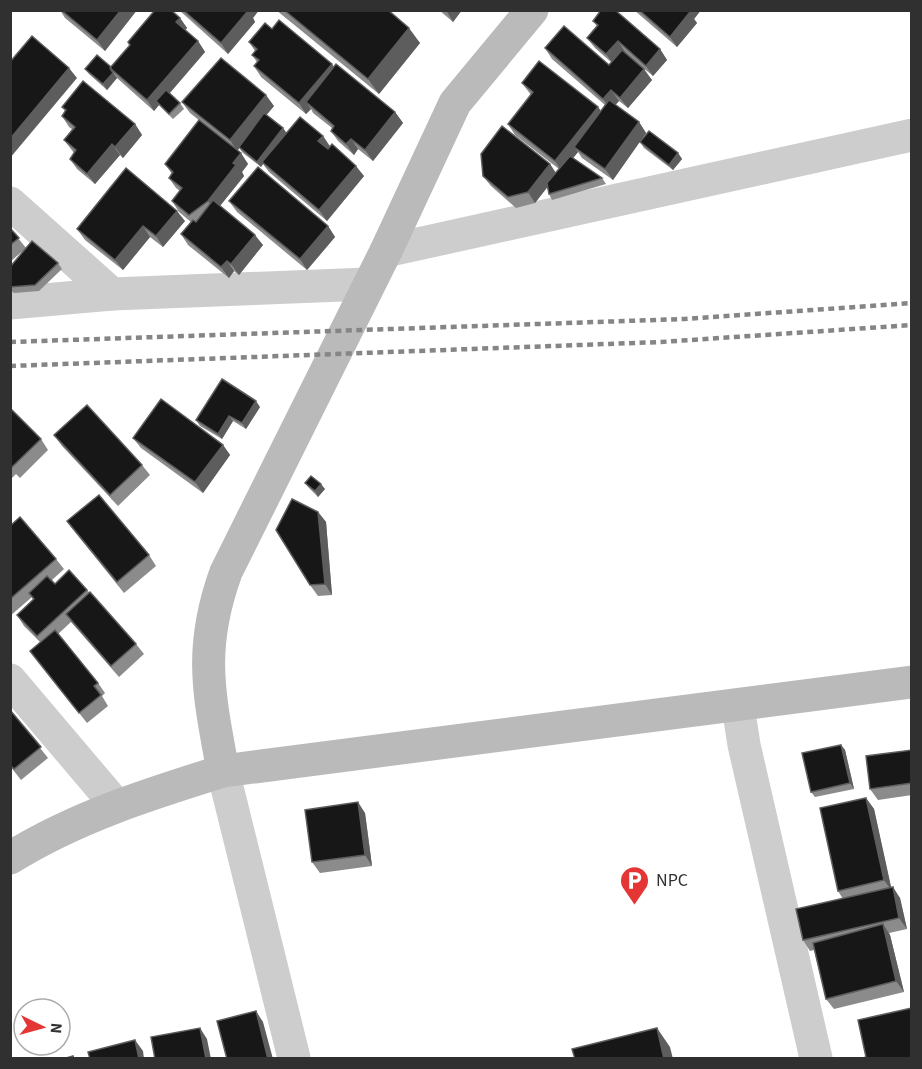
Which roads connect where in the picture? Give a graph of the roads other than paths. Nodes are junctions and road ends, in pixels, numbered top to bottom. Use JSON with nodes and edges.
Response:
{"nodes":[{"id":1,"x":532,"y":10,"type":"edge"},
{"id":2,"x":912,"y":135,"type":"edge"},
{"id":3,"x":10,"y":203,"type":"edge"},
{"id":4,"x":386,"y":251,"type":"junction"},
{"id":5,"x":368,"y":284,"type":"junction"},
{"id":6,"x":112,"y":294,"type":"junction"},
{"id":7,"x":10,"y":303,"type":"edge"},
{"id":8,"x":10,"y":680,"type":"edge"},
{"id":9,"x":912,"y":682,"type":"edge"},
{"id":10,"x":738,"y":706,"type":"junction"},
{"id":11,"x":223,"y":771,"type":"junction"},
{"id":12,"x":116,"y":805,"type":"junction"},
{"id":13,"x":10,"y":858,"type":"edge"},
{"id":14,"x":294,"y":1059,"type":"edge"},
{"id":15,"x":816,"y":1059,"type":"edge"}],
"edges":[{"from":1,"to":4,"type":"street"},
{"from":2,"to":4,"type":"street"},
{"from":3,"to":6,"type":"street"},
{"from":4,"to":5,"type":"street"},
{"from":5,"to":6,"type":"street"},
{"from":5,"to":11,"type":"street"},
{"from":6,"to":7,"type":"street"},
{"from":8,"to":12,"type":"street"},
{"from":9,"to":10,"type":"street"},
{"from":10,"to":11,"type":"street"},
{"from":10,"to":15,"type":"street"},
{"from":11,"to":12,"type":"street"},
{"from":11,"to":14,"type":"street"},
{"from":12,"to":13,"type":"street"}]}
